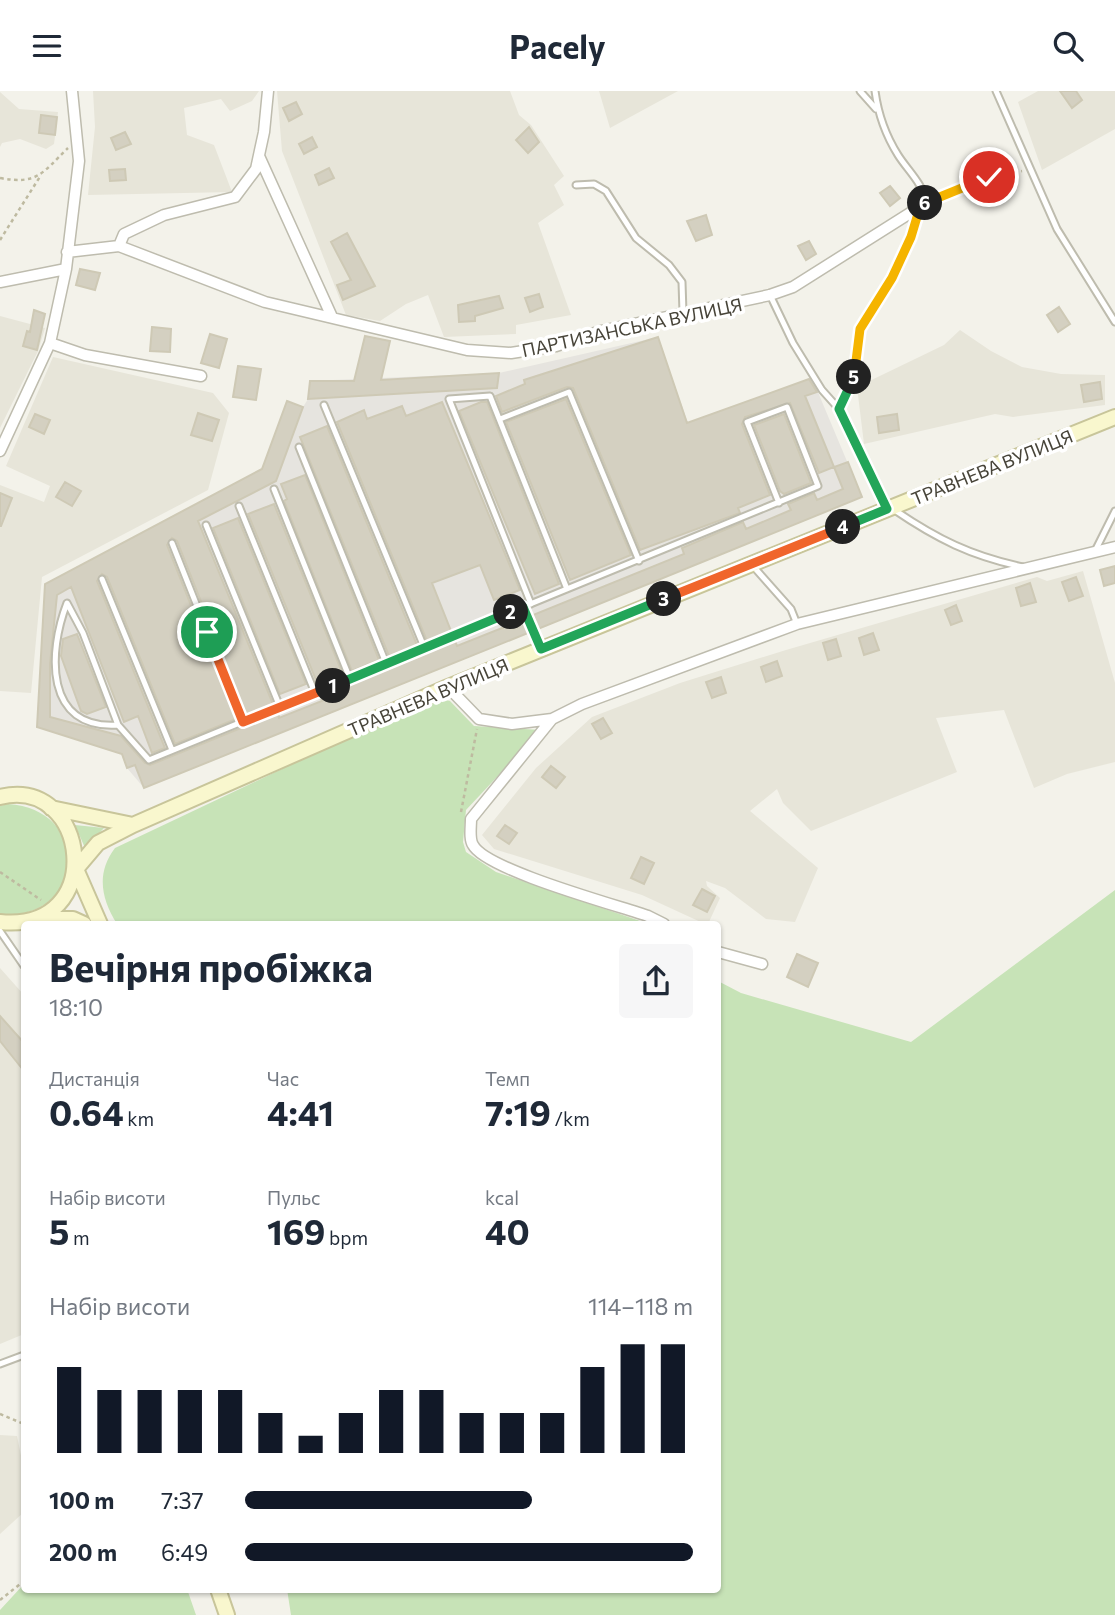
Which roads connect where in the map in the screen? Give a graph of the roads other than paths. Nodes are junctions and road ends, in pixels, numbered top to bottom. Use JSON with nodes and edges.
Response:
{"nodes":[{"id":1,"x":72,"y":91,"type":"edge"},
{"id":2,"x":268,"y":91,"type":"edge"},
{"id":3,"x":860,"y":91,"type":"edge"},
{"id":4,"x":875,"y":91,"type":"edge"},
{"id":5,"x":996,"y":91,"type":"edge"},
{"id":6,"x":878,"y":112,"type":"junction"},
{"id":7,"x":259,"y":156,"type":"junction"},
{"id":8,"x":576,"y":185,"type":"dead end"},
{"id":9,"x":923,"y":205,"type":"junction"},
{"id":10,"x":119,"y":246,"type":"junction"},
{"id":11,"x":66,"y":252,"type":"junction"},
{"id":12,"x":66,"y":269,"type":"junction"},
{"id":13,"x":0,"y":282,"type":"edge"},
{"id":14,"x":770,"y":295,"type":"junction"},
{"id":15,"x":683,"y":315,"type":"junction"},
{"id":16,"x":332,"y":317,"type":"junction"},
{"id":17,"x":1115,"y":322,"type":"edge"},
{"id":18,"x":50,"y":343,"type":"junction"},
{"id":19,"x":201,"y":376,"type":"dead end"},
{"id":20,"x":324,"y":405,"type":"dead end"},
{"id":21,"x":839,"y":409,"type":"junction"},
{"id":22,"x":1115,"y":417,"type":"edge"},
{"id":23,"x":500,"y":419,"type":"junction"},
{"id":24,"x":299,"y":447,"type":"dead end"},
{"id":25,"x":0,"y":451,"type":"edge"},
{"id":26,"x":274,"y":489,"type":"dead end"},
{"id":27,"x":779,"y":503,"type":"junction"},
{"id":28,"x":239,"y":506,"type":"dead end"},
{"id":29,"x":889,"y":508,"type":"junction"},
{"id":30,"x":1115,"y":511,"type":"edge"},
{"id":31,"x":206,"y":524,"type":"dead end"},
{"id":32,"x":172,"y":543,"type":"dead end"},
{"id":33,"x":1115,"y":547,"type":"edge"},
{"id":34,"x":1096,"y":551,"type":"junction"},
{"id":35,"x":639,"y":561,"type":"junction"},
{"id":36,"x":751,"y":564,"type":"junction"},
{"id":37,"x":1023,"y":567,"type":"junction"},
{"id":38,"x":102,"y":579,"type":"dead end"},
{"id":39,"x":567,"y":589,"type":"junction"},
{"id":40,"x":531,"y":604,"type":"junction"},
{"id":41,"x":523,"y":607,"type":"junction"},
{"id":42,"x":797,"y":624,"type":"junction"},
{"id":43,"x":424,"y":647,"type":"junction"},
{"id":44,"x":541,"y":649,"type":"junction"},
{"id":45,"x":386,"y":663,"type":"junction"},
{"id":46,"x":350,"y":679,"type":"junction"},
{"id":47,"x":448,"y":687,"type":"junction"},
{"id":48,"x":315,"y":693,"type":"junction"},
{"id":49,"x":280,"y":707,"type":"junction"},
{"id":50,"x":552,"y":719,"type":"junction"},
{"id":51,"x":243,"y":722,"type":"junction"},
{"id":52,"x":118,"y":725,"type":"junction"},
{"id":53,"x":172,"y":750,"type":"junction"},
{"id":54,"x":0,"y":797,"type":"edge"},
{"id":55,"x":51,"y":809,"type":"junction"},
{"id":56,"x":133,"y":825,"type":"junction"},
{"id":57,"x":76,"y":869,"type":"junction"},
{"id":58,"x":36,"y":919,"type":"junction"},
{"id":59,"x":28,"y":921,"type":"edge"},
{"id":60,"x":77,"y":921,"type":"edge"},
{"id":61,"x":99,"y":921,"type":"edge"},
{"id":62,"x":658,"y":921,"type":"edge"},
{"id":63,"x":0,"y":922,"type":"edge"},
{"id":64,"x":21,"y":923,"type":"edge"},
{"id":65,"x":0,"y":931,"type":"edge"},
{"id":66,"x":721,"y":953,"type":"edge"},
{"id":67,"x":21,"y":961,"type":"edge"},
{"id":68,"x":762,"y":964,"type":"dead end"},
{"id":69,"x":21,"y":1356,"type":"edge"},
{"id":70,"x":0,"y":1364,"type":"edge"},
{"id":71,"x":220,"y":1593,"type":"edge"},
{"id":72,"x":228,"y":1615,"type":"edge"}],
"edges":[{"from":1,"to":11,"type":"street"},
{"from":2,"to":7,"type":"street"},
{"from":3,"to":6,"type":"lane"},
{"from":4,"to":6,"type":"lane"},
{"from":5,"to":17,"type":"lane"},
{"from":6,"to":9,"type":"lane"},
{"from":7,"to":10,"type":"street"},
{"from":7,"to":16,"type":"street"},
{"from":8,"to":15,"type":"lane"},
{"from":9,"to":14,"type":"street","name":"ПАРТИЗАНСЬКА ВУЛИЦЯ"},
{"from":9,"to":21,"type":"lane"},
{"from":10,"to":11,"type":"street"},
{"from":10,"to":16,"type":"street","name":"ПАРТИЗАНСЬКА ВУЛИЦЯ"},
{"from":11,"to":12,"type":"street"},
{"from":12,"to":13,"type":"street"},
{"from":12,"to":18,"type":"street"},
{"from":14,"to":15,"type":"street","name":"ПАРТИЗАНСЬКА ВУЛИЦЯ"},
{"from":14,"to":21,"type":"lane"},
{"from":15,"to":16,"type":"street","name":"ПАРТИЗАНСЬКА ВУЛИЦЯ"},
{"from":18,"to":19,"type":"street"},
{"from":18,"to":25,"type":"street"},
{"from":20,"to":43,"type":"lane"},
{"from":21,"to":29,"type":"lane"},
{"from":22,"to":29,"type":"street","name":"ТРАВНЕВА ВУЛИЦЯ"},
{"from":23,"to":35,"type":"lane"},
{"from":23,"to":39,"type":"lane"},
{"from":23,"to":40,"type":"lane"},
{"from":24,"to":45,"type":"lane"},
{"from":26,"to":46,"type":"lane"},
{"from":27,"to":27,"type":"lane"},
{"from":27,"to":35,"type":"lane"},
{"from":28,"to":48,"type":"lane"},
{"from":29,"to":36,"type":"street","name":"ТРАВНЕВА ВУЛИЦЯ"},
{"from":29,"to":37,"type":"lane"},
{"from":30,"to":34,"type":"lane"},
{"from":31,"to":49,"type":"lane"},
{"from":32,"to":51,"type":"lane"},
{"from":33,"to":34,"type":"street"},
{"from":34,"to":37,"type":"street"},
{"from":35,"to":39,"type":"lane"},
{"from":36,"to":42,"type":"lane"},
{"from":36,"to":44,"type":"street","name":"ТРАВНЕВА ВУЛИЦЯ"},
{"from":37,"to":42,"type":"street"},
{"from":38,"to":53,"type":"lane"},
{"from":39,"to":40,"type":"lane"},
{"from":40,"to":41,"type":"lane"},
{"from":41,"to":43,"type":"lane"},
{"from":41,"to":44,"type":"lane"},
{"from":42,"to":50,"type":"street"},
{"from":43,"to":45,"type":"lane"},
{"from":44,"to":47,"type":"street","name":"ТРАВНЕВА ВУЛИЦЯ"},
{"from":45,"to":46,"type":"lane"},
{"from":46,"to":48,"type":"lane"},
{"from":47,"to":50,"type":"street"},
{"from":47,"to":56,"type":"street","name":"ТРАВНЕВА ВУЛИЦЯ"},
{"from":48,"to":49,"type":"lane"},
{"from":49,"to":51,"type":"lane"},
{"from":50,"to":62,"type":"street"},
{"from":51,"to":53,"type":"lane"},
{"from":52,"to":52,"type":"lane"},
{"from":52,"to":53,"type":"lane"},
{"from":54,"to":55,"type":"street"},
{"from":55,"to":56,"type":"street"},
{"from":55,"to":57,"type":"street"},
{"from":56,"to":57,"type":"street","name":"ТРАВНЕВА ВУЛИЦЯ"},
{"from":57,"to":58,"type":"street","name":"ТРАВНЕВА ВУЛИЦЯ"},
{"from":57,"to":61,"type":"street"},
{"from":58,"to":59,"type":"street"},
{"from":58,"to":60,"type":"street"},
{"from":63,"to":64,"type":"street"},
{"from":65,"to":67,"type":"lane"},
{"from":66,"to":68,"type":"street"},
{"from":69,"to":70,"type":"lane"},
{"from":71,"to":72,"type":"street"}]}
